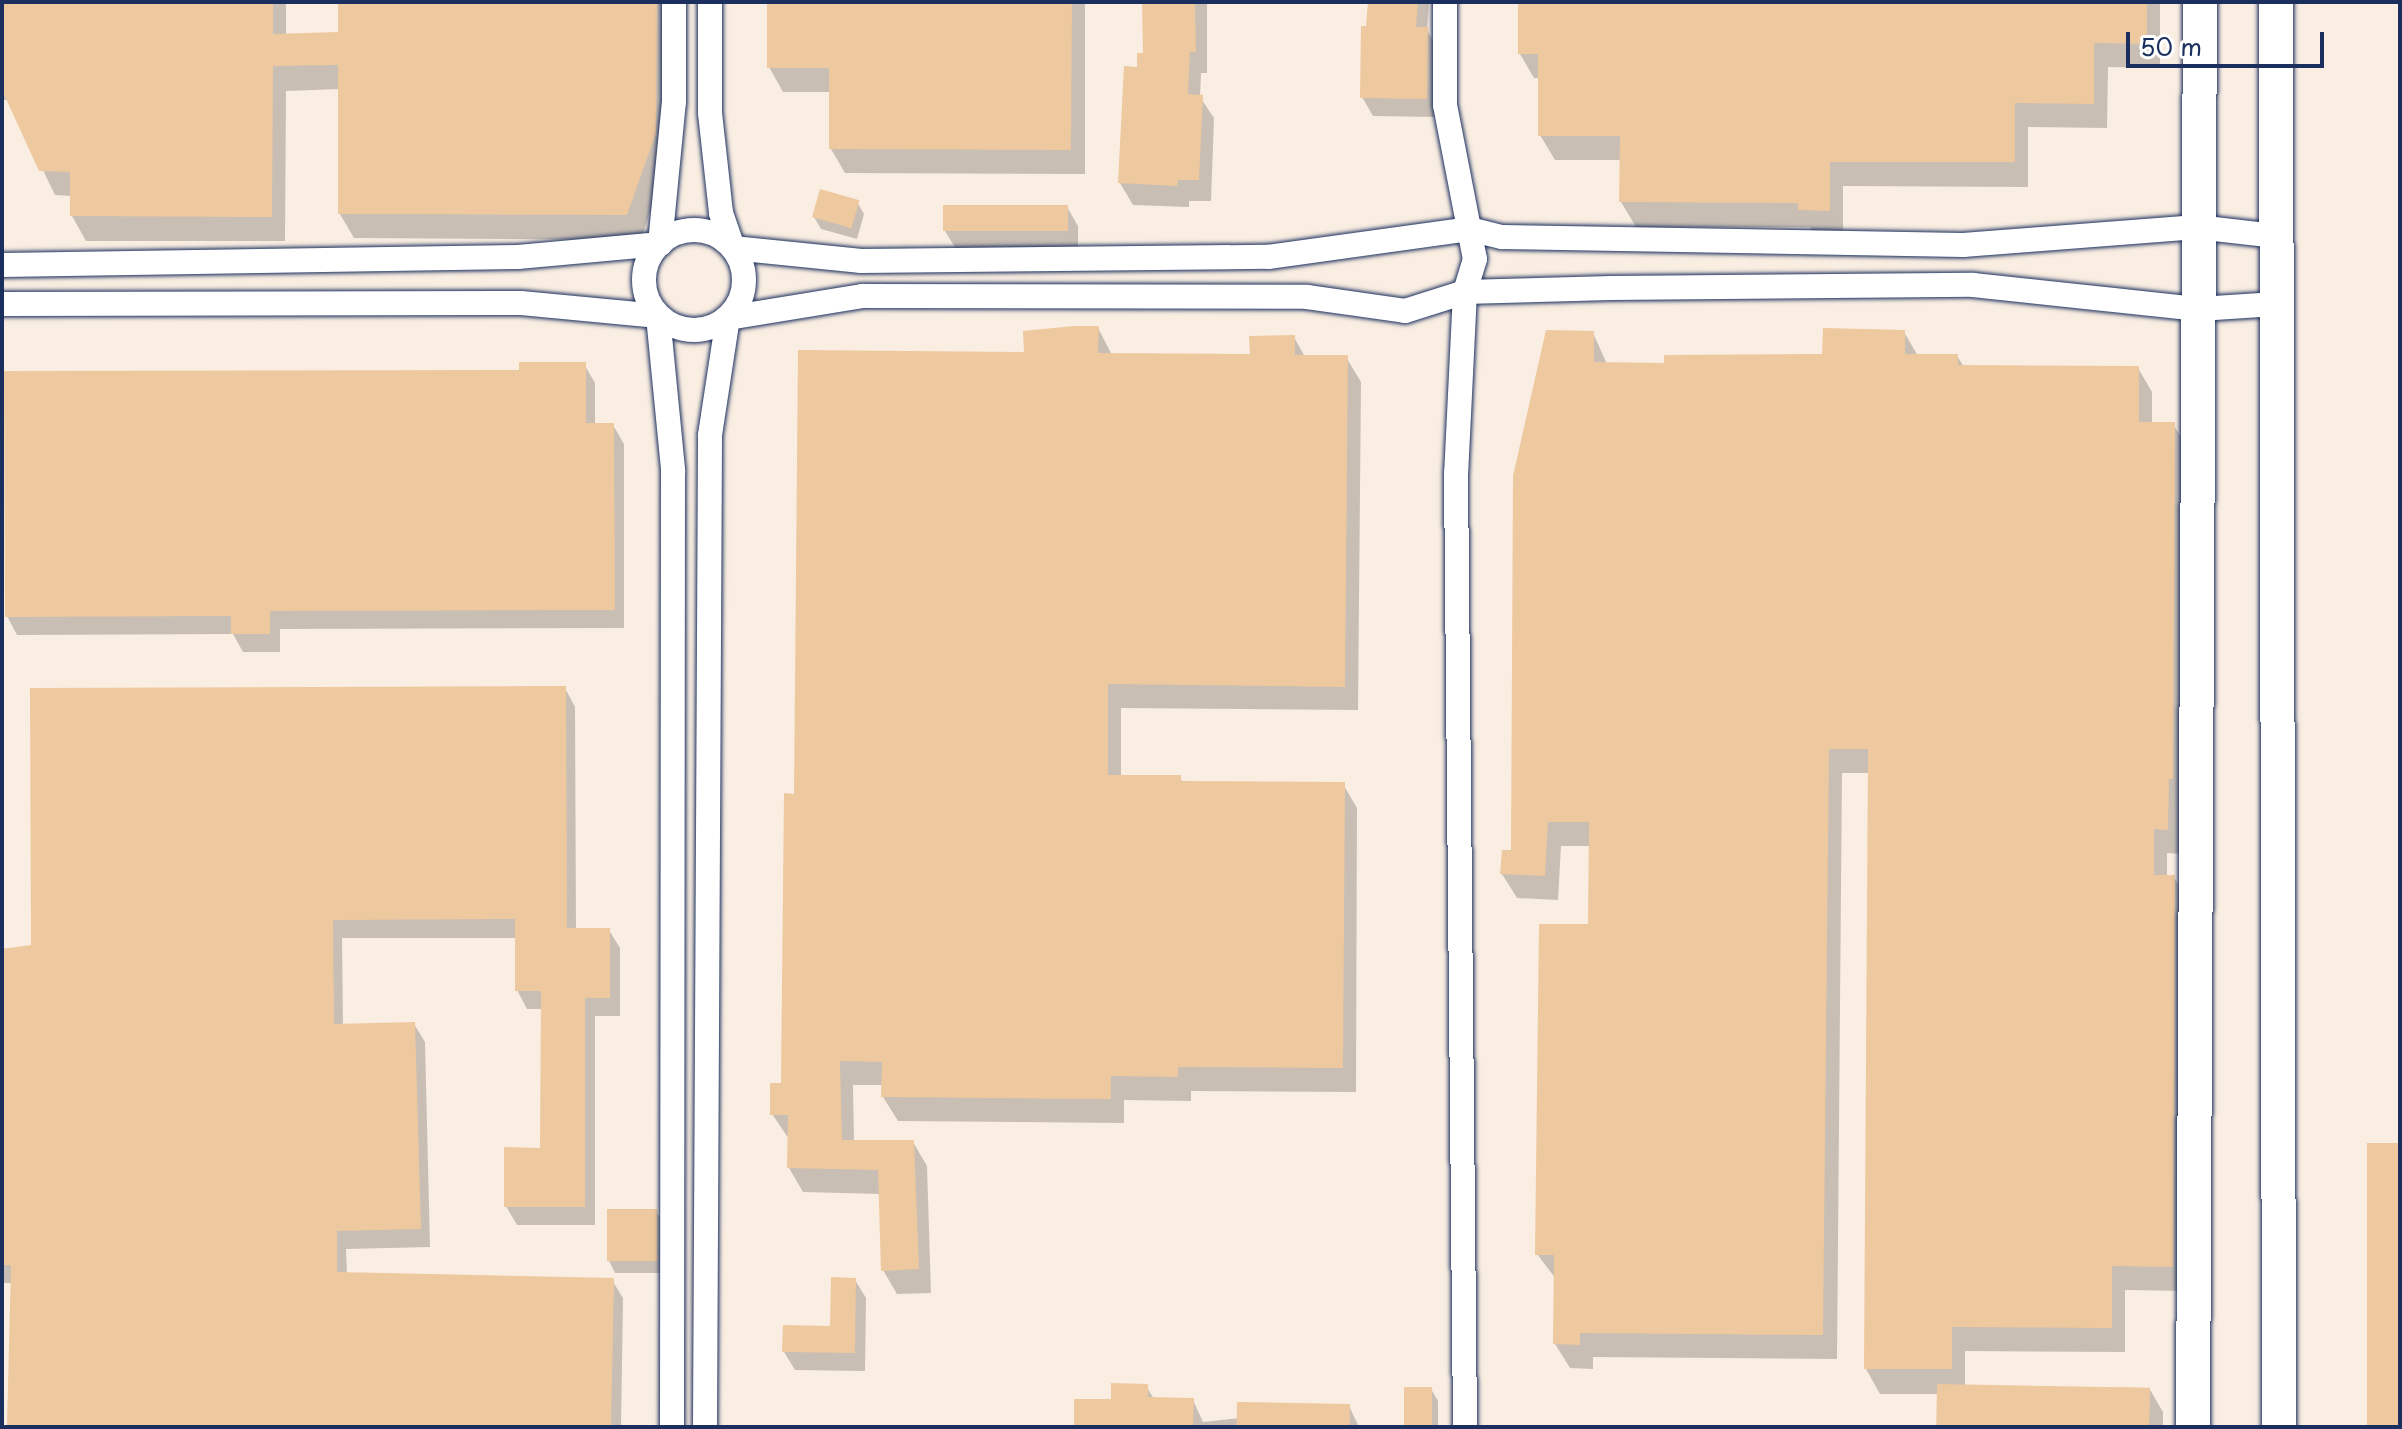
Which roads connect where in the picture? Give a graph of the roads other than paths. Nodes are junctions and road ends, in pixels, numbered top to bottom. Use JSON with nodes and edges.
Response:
{"nodes":[{"id":1,"x":674,"y":2,"type":"edge"},
{"id":2,"x":710,"y":2,"type":"edge"},
{"id":3,"x":1445,"y":2,"type":"edge"},
{"id":4,"x":2200,"y":2,"type":"edge"},
{"id":5,"x":2276,"y":2,"type":"edge"},
{"id":6,"x":2197,"y":227,"type":"junction"},
{"id":7,"x":1469,"y":229,"type":"junction"},
{"id":8,"x":2276,"y":236,"type":"junction"},
{"id":9,"x":660,"y":244,"type":"junction"},
{"id":10,"x":733,"y":248,"type":"junction"},
{"id":11,"x":2,"y":265,"type":"edge"},
{"id":12,"x":1465,"y":292,"type":"junction"},
{"id":13,"x":2,"y":304,"type":"edge"},
{"id":14,"x":2276,"y":304,"type":"junction"},
{"id":15,"x":2199,"y":309,"type":"junction"},
{"id":16,"x":658,"y":316,"type":"junction"},
{"id":17,"x":728,"y":318,"type":"junction"},
{"id":18,"x":672,"y":893,"type":"junction"},
{"id":19,"x":705,"y":894,"type":"junction"},
{"id":20,"x":672,"y":1263,"type":"junction"},
{"id":21,"x":705,"y":1264,"type":"junction"},
{"id":22,"x":672,"y":1427,"type":"edge"},
{"id":23,"x":705,"y":1427,"type":"edge"},
{"id":24,"x":1465,"y":1427,"type":"edge"},
{"id":25,"x":2193,"y":1427,"type":"edge"},
{"id":26,"x":2279,"y":1427,"type":"edge"}],
"edges":[{"from":1,"to":9,"type":"street"},
{"from":2,"to":10,"type":"street"},
{"from":3,"to":7,"type":"street"},
{"from":4,"to":6,"type":"street"},
{"from":5,"to":8,"type":"street"},
{"from":6,"to":7,"type":"street"},
{"from":6,"to":8,"type":"street"},
{"from":6,"to":15,"type":"street"},
{"from":7,"to":10,"type":"street"},
{"from":7,"to":12,"type":"street"},
{"from":8,"to":14,"type":"street"},
{"from":9,"to":10,"type":"street"},
{"from":9,"to":11,"type":"street"},
{"from":9,"to":16,"type":"street"},
{"from":10,"to":17,"type":"street"},
{"from":12,"to":15,"type":"street"},
{"from":12,"to":17,"type":"street"},
{"from":12,"to":24,"type":"street"},
{"from":13,"to":16,"type":"street"},
{"from":14,"to":15,"type":"street"},
{"from":14,"to":26,"type":"street"},
{"from":15,"to":25,"type":"street"},
{"from":16,"to":17,"type":"street"},
{"from":16,"to":18,"type":"street"},
{"from":17,"to":19,"type":"street"},
{"from":18,"to":19,"type":"street"},
{"from":18,"to":20,"type":"street"},
{"from":19,"to":21,"type":"street"},
{"from":20,"to":21,"type":"street"},
{"from":20,"to":22,"type":"street"},
{"from":21,"to":23,"type":"street"}]}
